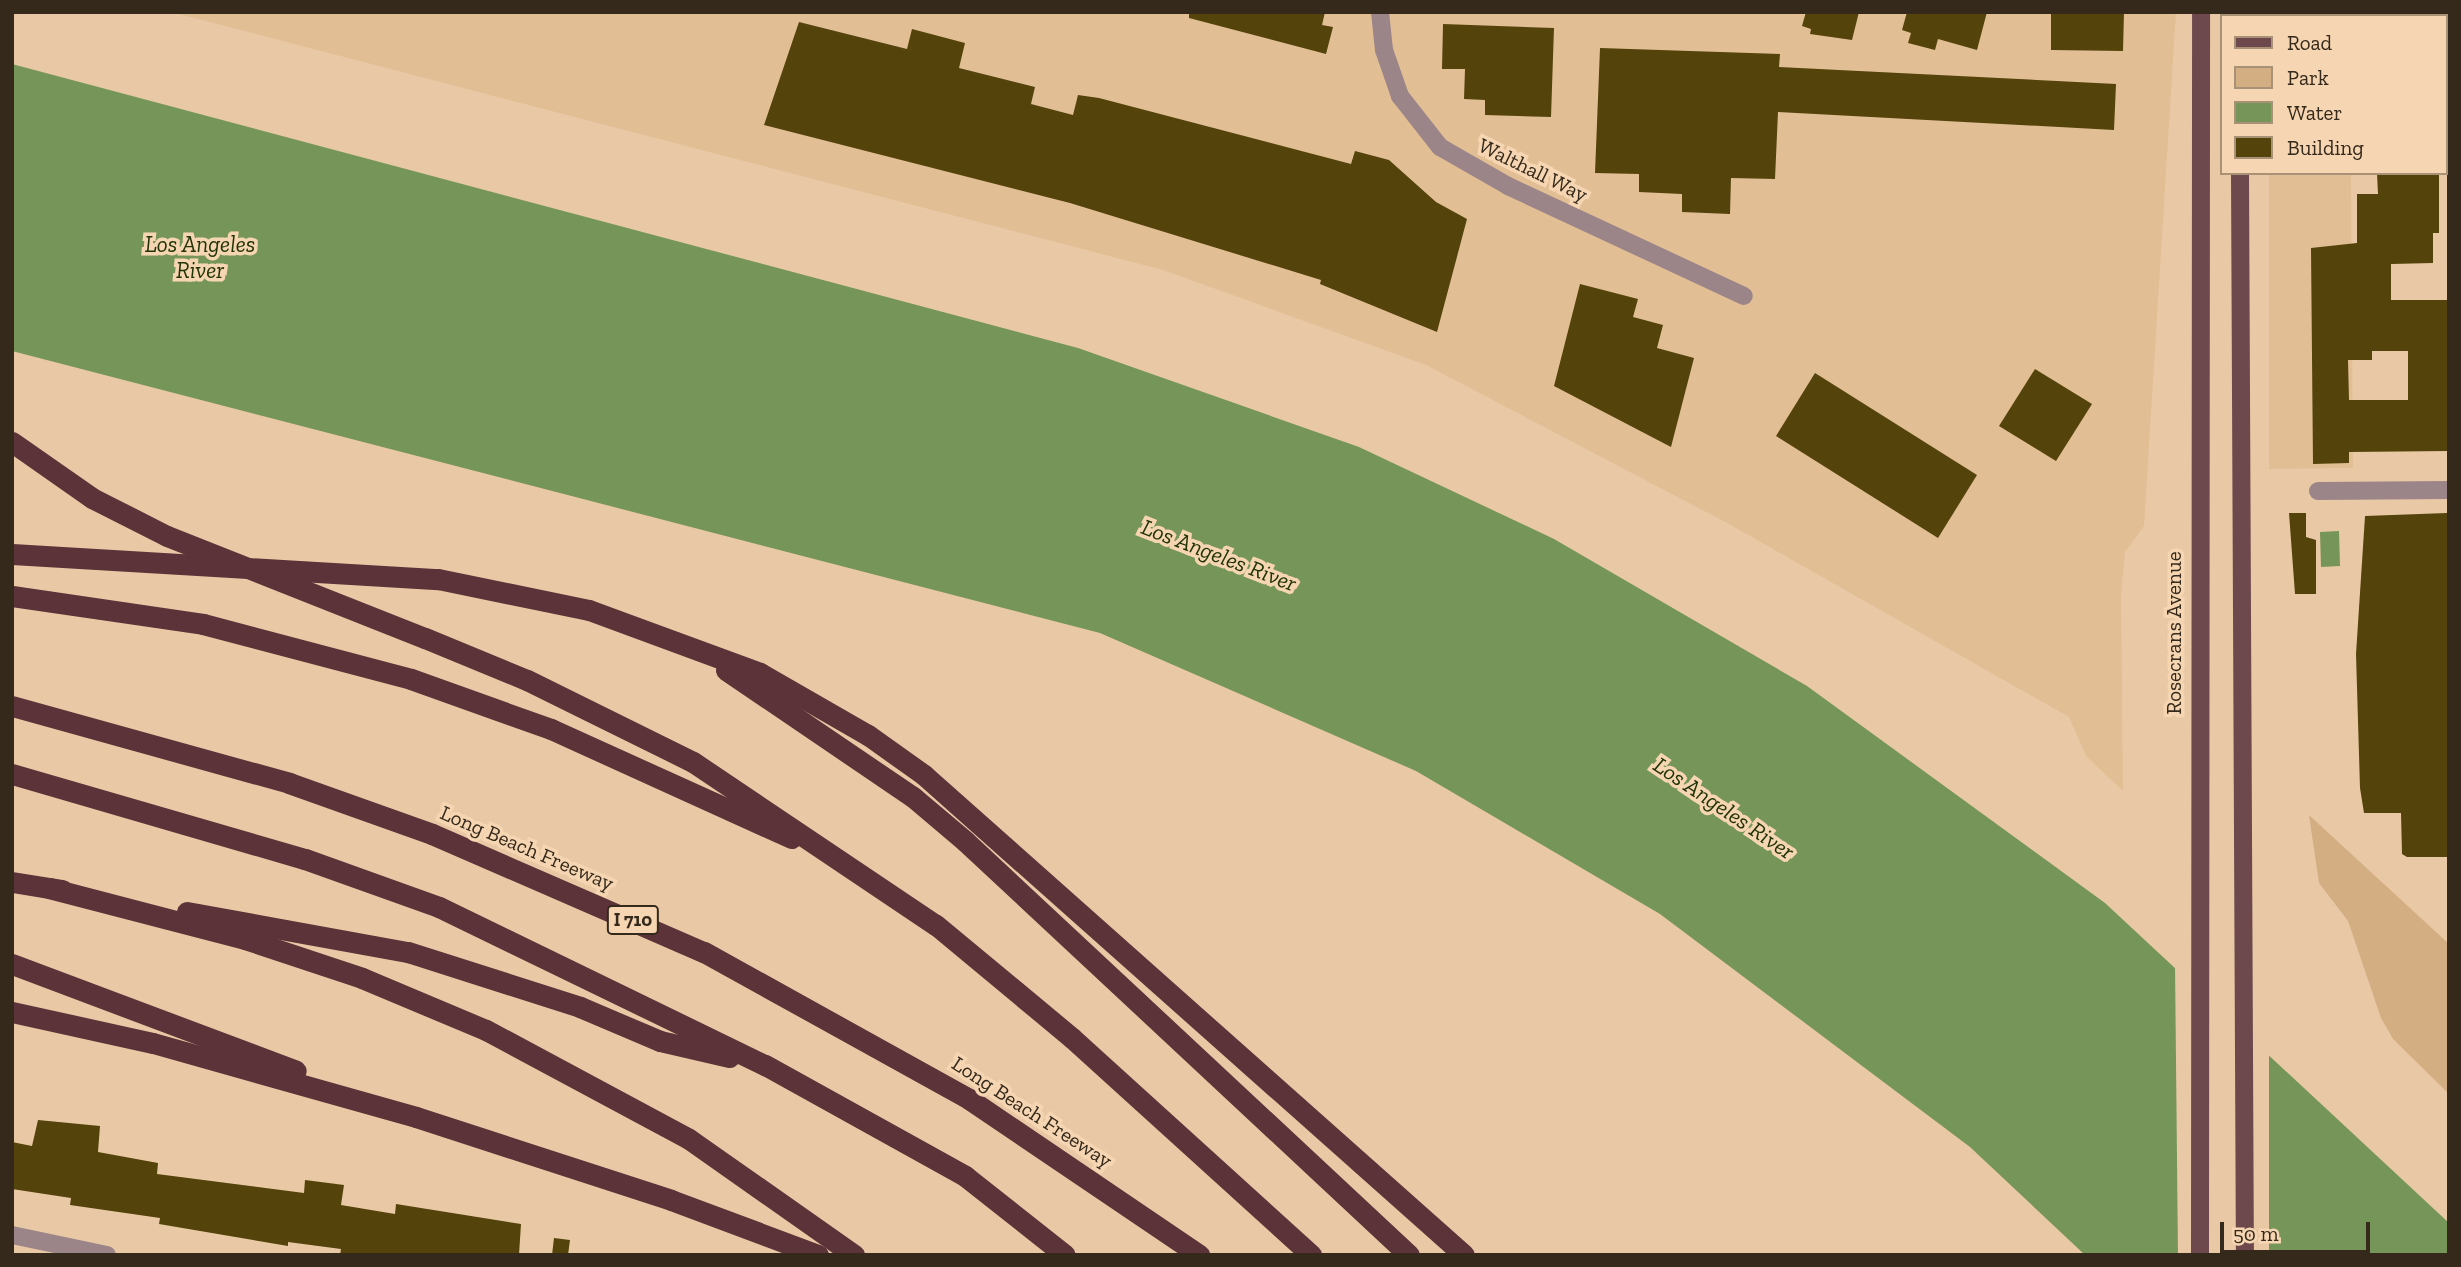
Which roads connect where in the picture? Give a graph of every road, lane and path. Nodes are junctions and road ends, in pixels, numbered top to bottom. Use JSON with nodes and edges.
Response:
{"nodes":[{"id":1,"x":1380,"y":12,"type":"edge"},
{"id":2,"x":2201,"y":12,"type":"edge"},
{"id":3,"x":2240,"y":175,"type":"edge"},
{"id":4,"x":1744,"y":296,"type":"dead end"},
{"id":5,"x":12,"y":442,"type":"edge"},
{"id":6,"x":2449,"y":490,"type":"edge"},
{"id":7,"x":2318,"y":491,"type":"dead end"},
{"id":8,"x":12,"y":554,"type":"edge"},
{"id":9,"x":12,"y":596,"type":"edge"},
{"id":10,"x":698,"y":651,"type":"junction"},
{"id":11,"x":12,"y":706,"type":"edge"},
{"id":12,"x":12,"y":774,"type":"edge"},
{"id":13,"x":840,"y":861,"type":"junction"},
{"id":14,"x":12,"y":882,"type":"edge"},
{"id":15,"x":49,"y":888,"type":"junction"},
{"id":16,"x":12,"y":964,"type":"edge"},
{"id":17,"x":12,"y":1013,"type":"edge"},
{"id":18,"x":765,"y":1065,"type":"junction"},
{"id":19,"x":415,"y":1117,"type":"junction"},
{"id":20,"x":12,"y":1235,"type":"edge"},
{"id":21,"x":107,"y":1255,"type":"edge"},
{"id":22,"x":818,"y":1255,"type":"edge"},
{"id":23,"x":854,"y":1255,"type":"edge"},
{"id":24,"x":1065,"y":1255,"type":"edge"},
{"id":25,"x":1199,"y":1255,"type":"edge"},
{"id":26,"x":1311,"y":1255,"type":"edge"},
{"id":27,"x":1409,"y":1255,"type":"edge"},
{"id":28,"x":1464,"y":1255,"type":"edge"},
{"id":29,"x":2200,"y":1255,"type":"edge"},
{"id":30,"x":2245,"y":1255,"type":"edge"}],
"edges":[{"from":1,"to":4,"type":"street","name":"Walthall Way"},
{"from":2,"to":29,"type":"main road","name":"Rosecrans Avenue"},
{"from":3,"to":30,"type":"main road"},
{"from":5,"to":13,"type":"highway","bridge":true},
{"from":6,"to":7,"type":"street"},
{"from":8,"to":10,"type":"highway"},
{"from":9,"to":13,"type":"highway"},
{"from":10,"to":27,"type":"highway"},
{"from":10,"to":28,"type":"highway"},
{"from":11,"to":25,"type":"highway","name":"Long Beach Freeway","number":"I 710"},
{"from":12,"to":18,"type":"highway"},
{"from":13,"to":26,"type":"highway"},
{"from":14,"to":15,"type":"highway"},
{"from":15,"to":18,"type":"highway"},
{"from":15,"to":23,"type":"highway"},
{"from":16,"to":19,"type":"highway"},
{"from":17,"to":19,"type":"highway"},
{"from":18,"to":24,"type":"highway"},
{"from":19,"to":22,"type":"highway"},
{"from":20,"to":21,"type":"street"}]}
